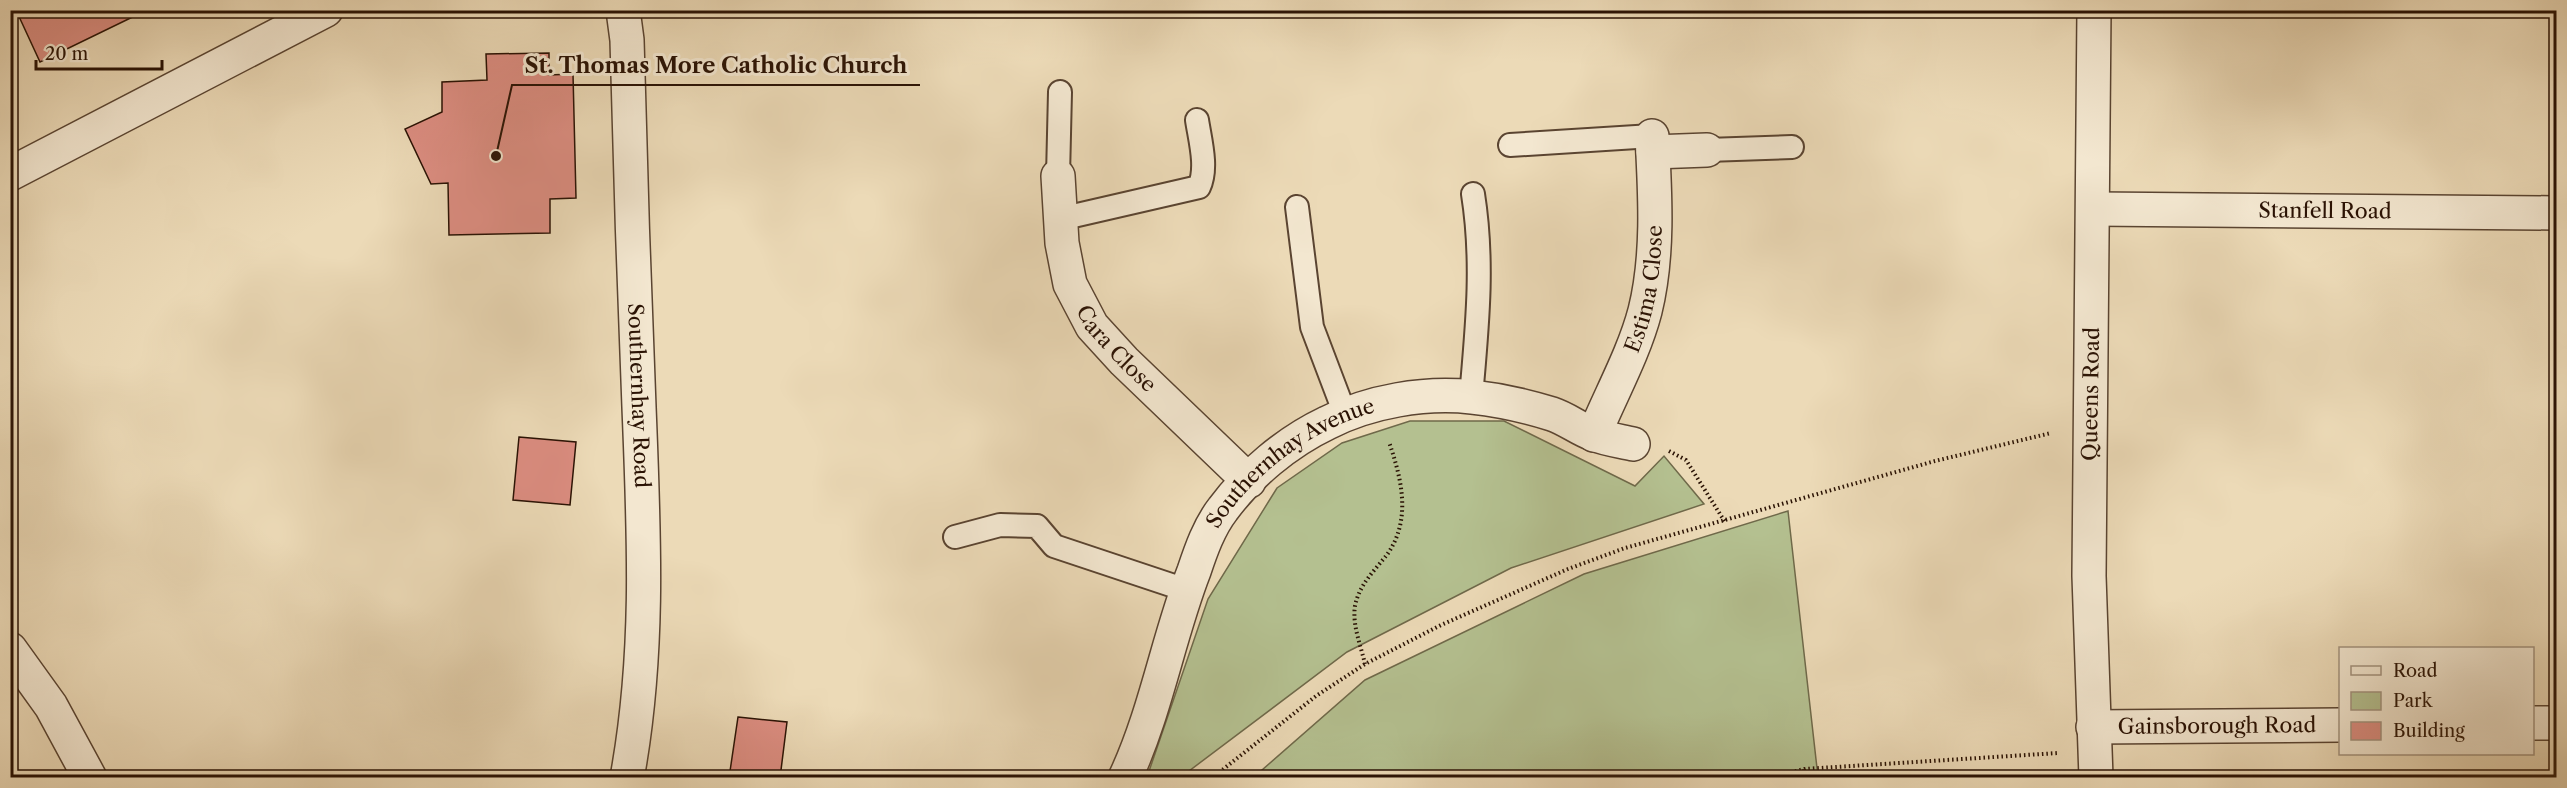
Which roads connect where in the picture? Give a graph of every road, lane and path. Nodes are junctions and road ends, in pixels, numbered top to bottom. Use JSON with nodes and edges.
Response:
{"nodes":[{"id":1,"x":326,"y":10,"type":"edge"},
{"id":2,"x":623,"y":10,"type":"edge"},
{"id":3,"x":2094,"y":10,"type":"edge"},
{"id":4,"x":1060,"y":92,"type":"dead end"},
{"id":5,"x":1197,"y":120,"type":"dead end"},
{"id":6,"x":1652,"y":144,"type":"junction"},
{"id":7,"x":1510,"y":145,"type":"dead end"},
{"id":8,"x":1792,"y":147,"type":"dead end"},
{"id":9,"x":1707,"y":150,"type":"joint"},
{"id":10,"x":14,"y":163,"type":"edge"},
{"id":11,"x":1058,"y":176,"type":"joint"},
{"id":12,"x":1473,"y":194,"type":"dead end"},
{"id":13,"x":1297,"y":207,"type":"dead end"},
{"id":14,"x":2094,"y":209,"type":"junction"},
{"id":15,"x":2556,"y":213,"type":"edge"},
{"id":16,"x":1060,"y":219,"type":"junction"},
{"id":17,"x":1471,"y":397,"type":"junction"},
{"id":18,"x":1377,"y":404,"type":"junction"},
{"id":19,"x":1345,"y":414,"type":"junction"},
{"id":20,"x":2091,"y":423,"type":"junction"},
{"id":21,"x":1594,"y":435,"type":"junction"},
{"id":22,"x":1633,"y":444,"type":"joint"},
{"id":23,"x":1249,"y":481,"type":"junction"},
{"id":24,"x":1725,"y":522,"type":"junction"},
{"id":25,"x":955,"y":537,"type":"dead end"},
{"id":26,"x":1186,"y":590,"type":"junction"},
{"id":27,"x":10,"y":649,"type":"edge"},
{"id":28,"x":1365,"y":664,"type":"junction"},
{"id":29,"x":2534,"y":723,"type":"edge"},
{"id":30,"x":2556,"y":723,"type":"edge"},
{"id":31,"x":2339,"y":725,"type":"edge"},
{"id":32,"x":2095,"y":751,"type":"edge"},
{"id":33,"x":1804,"y":769,"type":"junction"},
{"id":34,"x":90,"y":777,"type":"edge"},
{"id":35,"x":627,"y":777,"type":"edge"},
{"id":36,"x":1125,"y":777,"type":"edge"},
{"id":37,"x":1212,"y":777,"type":"edge"},
{"id":38,"x":1769,"y":777,"type":"edge"},
{"id":39,"x":1805,"y":777,"type":"edge"}],
"edges":[{"from":1,"to":10,"type":"street"},
{"from":2,"to":35,"type":"street","name":"Southernhay Road"},
{"from":3,"to":14,"type":"street","name":"Queens Road"},
{"from":4,"to":11,"type":"lane"},
{"from":5,"to":16,"type":"lane"},
{"from":6,"to":7,"type":"lane"},
{"from":6,"to":9,"type":"street"},
{"from":6,"to":21,"type":"street","name":"Estima Close"},
{"from":8,"to":9,"type":"lane"},
{"from":11,"to":16,"type":"street","name":"Cara Close"},
{"from":12,"to":17,"type":"lane"},
{"from":13,"to":19,"type":"lane"},
{"from":14,"to":15,"type":"street","name":"Stanfell Road"},
{"from":14,"to":20,"type":"street","name":"Queens Road"},
{"from":16,"to":23,"type":"street","name":"Cara Close"},
{"from":17,"to":18,"type":"street","name":"Southernhay Avenue"},
{"from":17,"to":21,"type":"street","name":"Southernhay Avenue"},
{"from":18,"to":19,"type":"street","name":"Southernhay Avenue"},
{"from":18,"to":28,"type":"path"},
{"from":19,"to":23,"type":"street","name":"Southernhay Avenue"},
{"from":20,"to":24,"type":"path"},
{"from":20,"to":32,"type":"street","name":"Queens Road"},
{"from":21,"to":22,"type":"street","name":"Southernhay Avenue"},
{"from":22,"to":24,"type":"path"},
{"from":23,"to":26,"type":"street","name":"Southernhay Avenue"},
{"from":24,"to":28,"type":"path"},
{"from":25,"to":26,"type":"lane"},
{"from":26,"to":36,"type":"street","name":"Southernhay Avenue"},
{"from":27,"to":34,"type":"street"},
{"from":28,"to":37,"type":"path"},
{"from":29,"to":30,"type":"street"},
{"from":31,"to":32,"type":"street","name":"Gainsborough Road"},
{"from":32,"to":33,"type":"path"},
{"from":33,"to":38,"type":"path"},
{"from":33,"to":39,"type":"path"}]}
